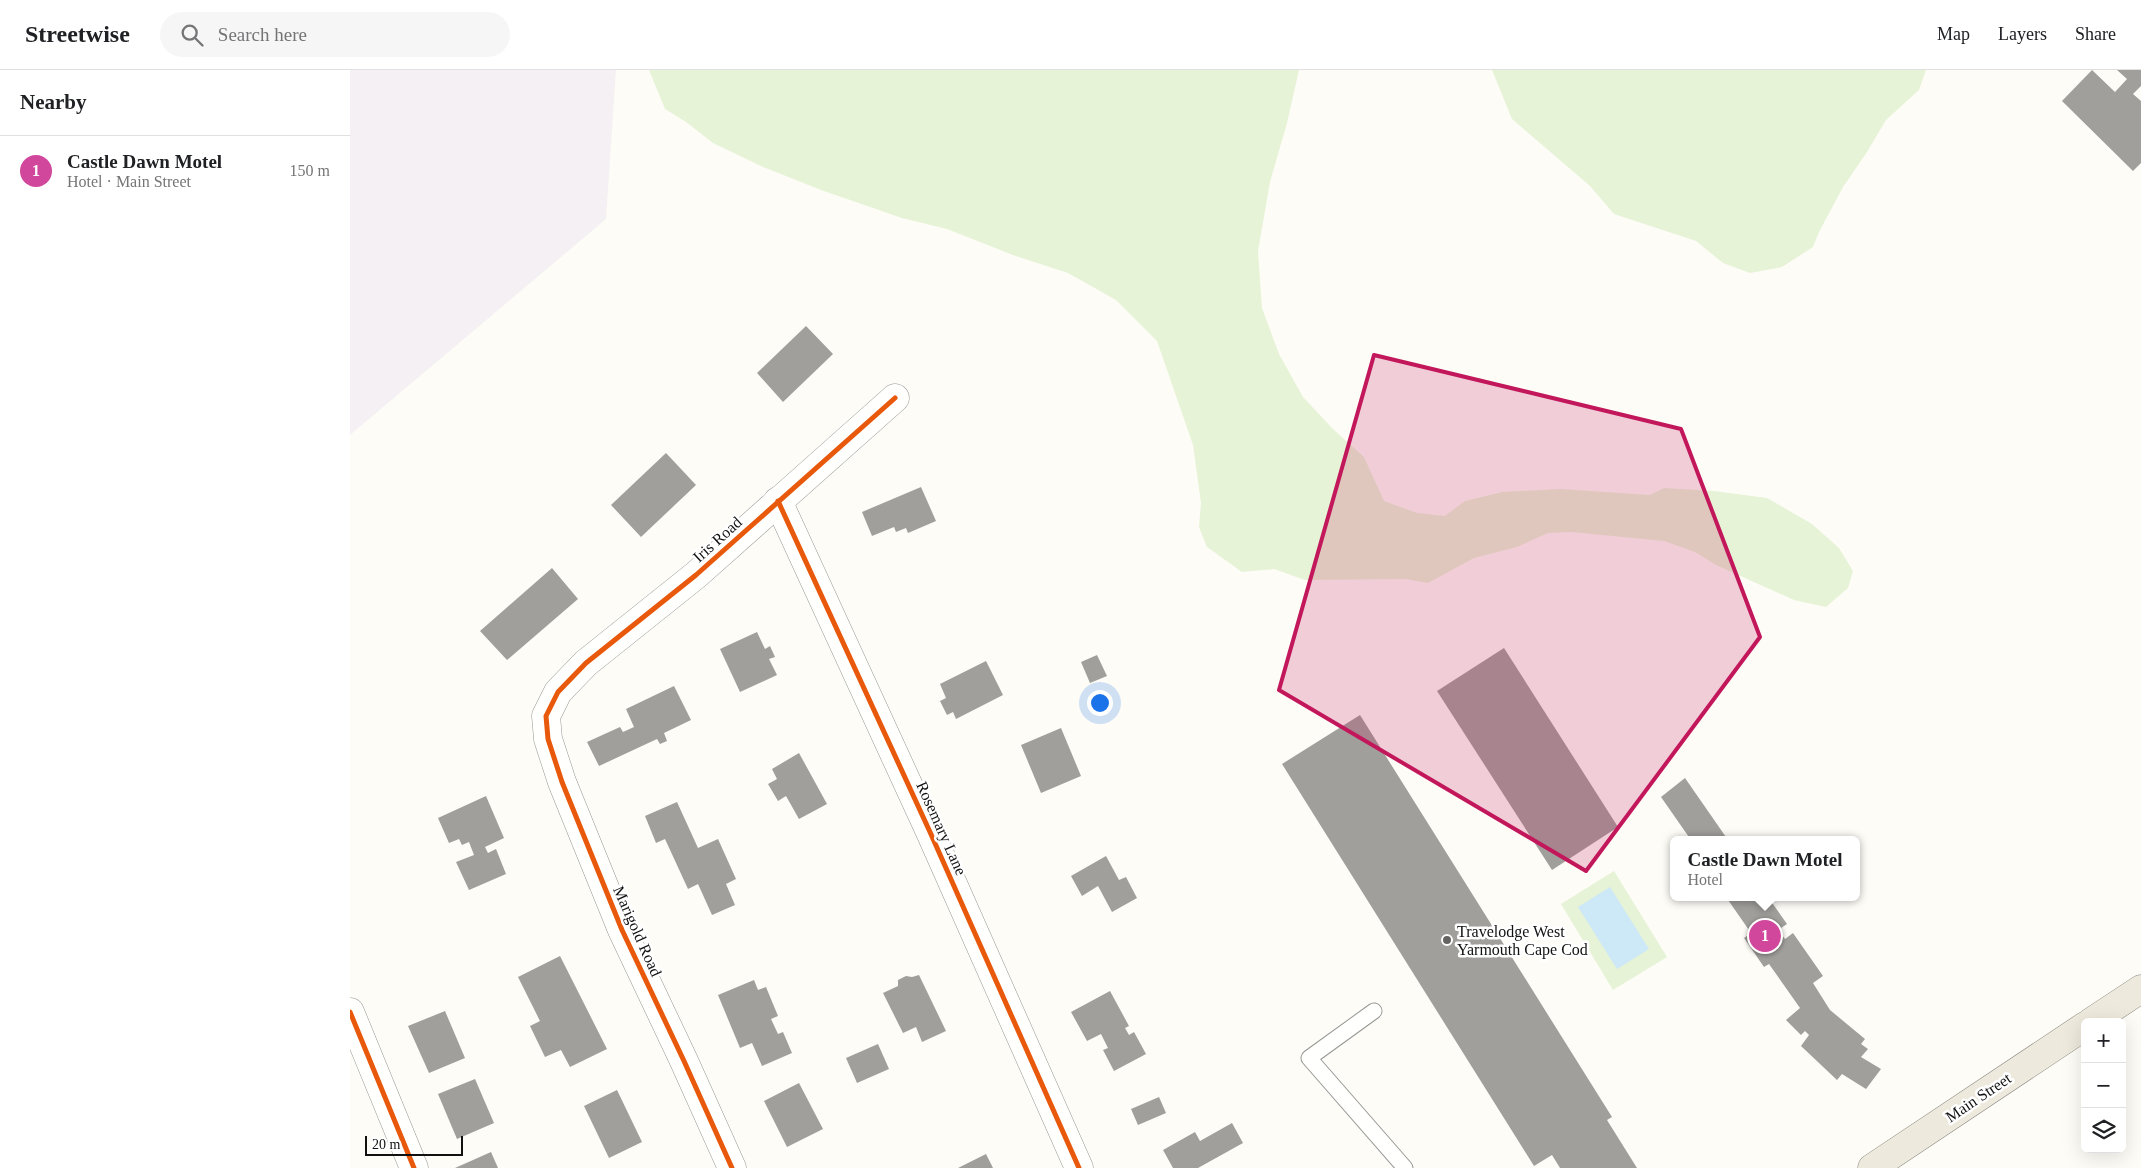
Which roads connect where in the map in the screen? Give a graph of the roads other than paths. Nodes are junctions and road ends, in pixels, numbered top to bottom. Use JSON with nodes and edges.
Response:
{"nodes":[{"id":1,"x":895,"y":398,"type":"dead end"},
{"id":2,"x":778,"y":501,"type":"junction"},
{"id":3,"x":555,"y":698,"type":"joint"},
{"id":4,"x":2141,"y":989,"type":"edge"},
{"id":5,"x":1374,"y":1011,"type":"dead end"},
{"id":6,"x":350,"y":1012,"type":"edge"},
{"id":7,"x":2097,"y":1018,"type":"edge"},
{"id":8,"x":2081,"y":1029,"type":"edge"},
{"id":9,"x":414,"y":1168,"type":"edge"},
{"id":10,"x":732,"y":1168,"type":"edge"},
{"id":11,"x":1079,"y":1168,"type":"edge"},
{"id":12,"x":1405,"y":1168,"type":"edge"},
{"id":13,"x":1872,"y":1168,"type":"edge"}],
"edges":[{"from":1,"to":2,"type":"street","name":"Iris Road"},
{"from":2,"to":3,"type":"street","name":"Iris Road"},
{"from":2,"to":11,"type":"street","name":"Rosemary Lane"},
{"from":3,"to":10,"type":"street","name":"Marigold Road"},
{"from":4,"to":7,"type":"main road"},
{"from":5,"to":12,"type":"lane"},
{"from":6,"to":9,"type":"street"},
{"from":8,"to":13,"type":"main road","name":"Main Street"}]}
